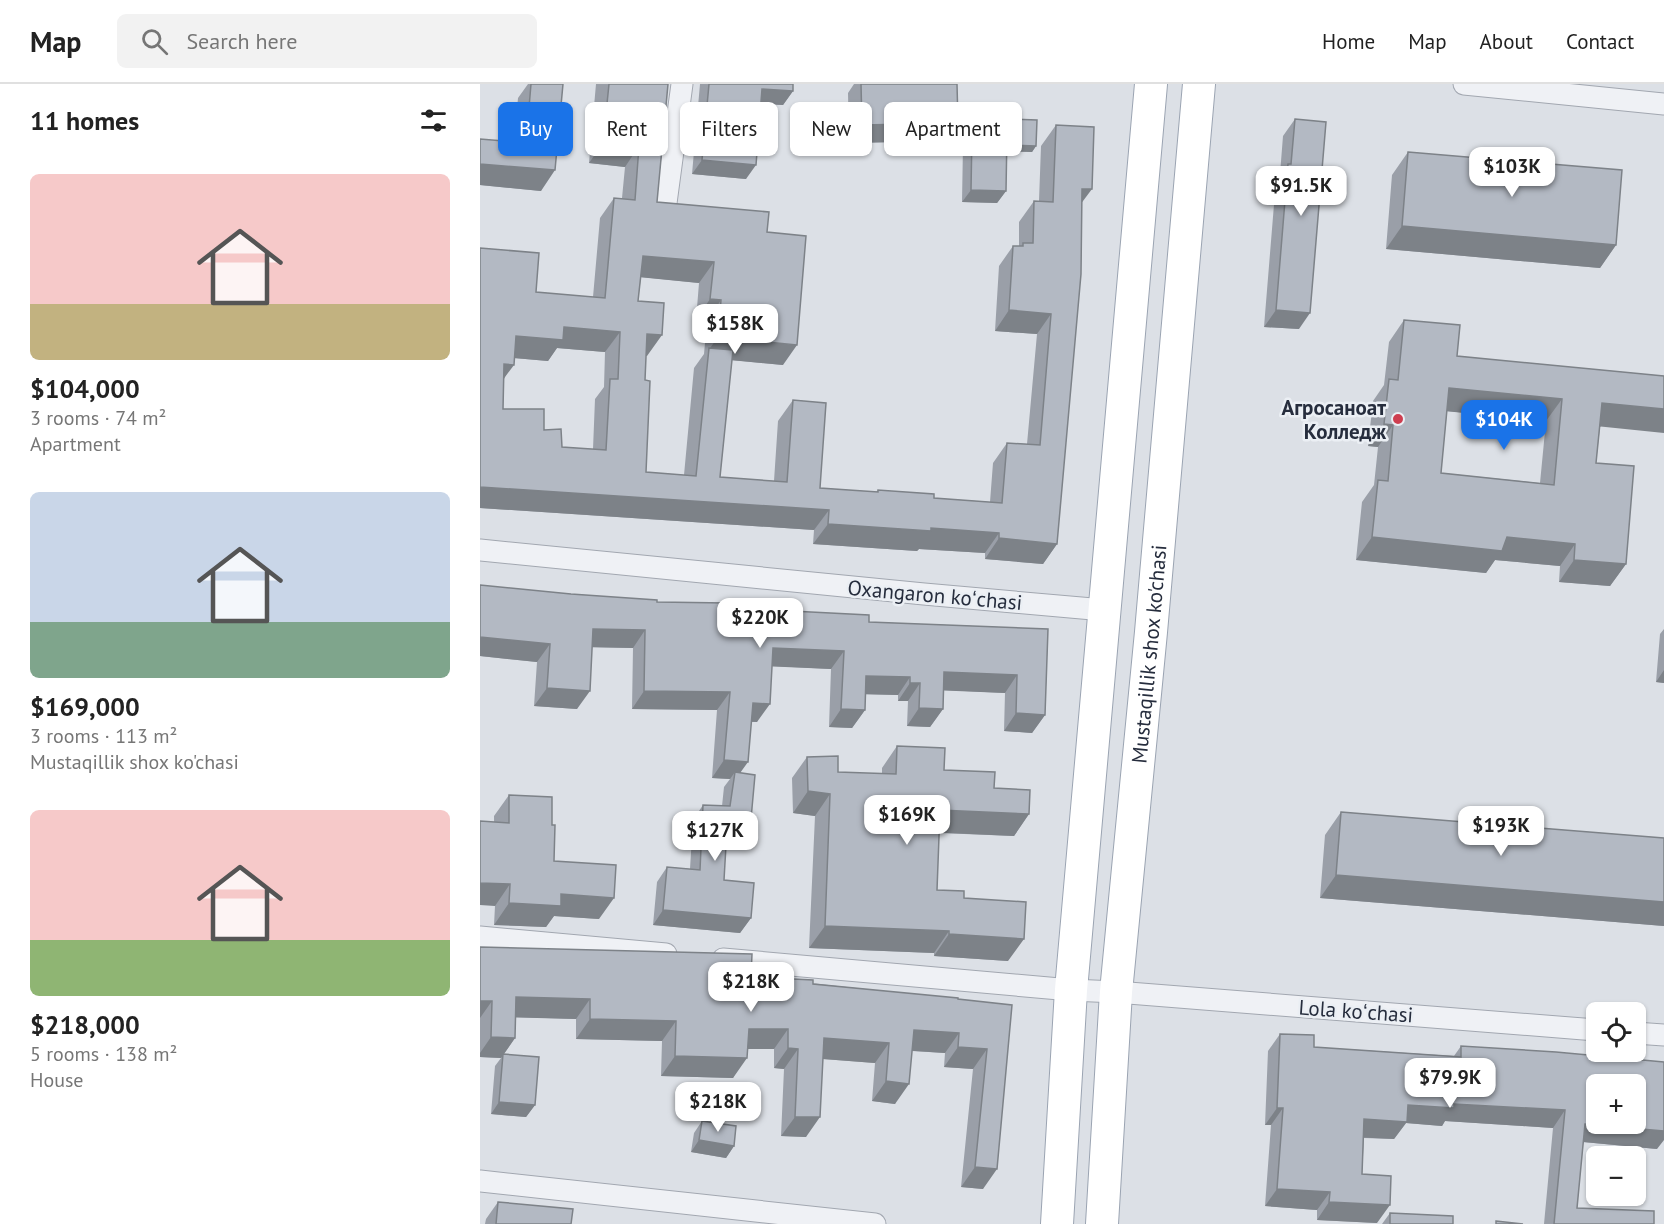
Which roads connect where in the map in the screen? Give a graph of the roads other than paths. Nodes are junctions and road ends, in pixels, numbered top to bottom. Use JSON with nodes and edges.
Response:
{"nodes":[{"id":1,"x":682,"y":84,"type":"edge"},
{"id":2,"x":1151,"y":84,"type":"edge"},
{"id":3,"x":1200,"y":84,"type":"edge"},
{"id":4,"x":1464,"y":84,"type":"edge"},
{"id":5,"x":1664,"y":104,"type":"edge"},
{"id":6,"x":666,"y":203,"type":"edge"},
{"id":7,"x":480,"y":550,"type":"edge"},
{"id":8,"x":1104,"y":610,"type":"junction"},
{"id":9,"x":480,"y":937,"type":"edge"},
{"id":10,"x":681,"y":955,"type":"edge"},
{"id":11,"x":705,"y":957,"type":"edge"},
{"id":12,"x":1071,"y":990,"type":"junction"},
{"id":13,"x":1116,"y":993,"type":"junction"},
{"id":14,"x":1586,"y":1029,"type":"edge"},
{"id":15,"x":1646,"y":1034,"type":"edge"},
{"id":16,"x":1664,"y":1035,"type":"edge"},
{"id":17,"x":480,"y":1181,"type":"edge"},
{"id":18,"x":875,"y":1224,"type":"edge"},
{"id":19,"x":1058,"y":1224,"type":"edge"},
{"id":20,"x":1102,"y":1224,"type":"edge"}],
"edges":[{"from":1,"to":6,"type":"street"},
{"from":2,"to":8,"type":"main road"},
{"from":3,"to":13,"type":"main road","name":"Mustaqillik shox ko'chasi"},
{"from":4,"to":5,"type":"street"},
{"from":7,"to":8,"type":"street","name":"Oxangaron koʻchasi"},
{"from":8,"to":12,"type":"main road"},
{"from":9,"to":10,"type":"street"},
{"from":11,"to":12,"type":"street","name":"Lola koʻchasi"},
{"from":12,"to":13,"type":"street","name":"Lola koʻchasi"},
{"from":12,"to":19,"type":"main road"},
{"from":13,"to":14,"type":"street","name":"Lola koʻchasi"},
{"from":13,"to":20,"type":"main road","name":"Mustaqillik shox ko'chasi"},
{"from":15,"to":16,"type":"street"},
{"from":17,"to":18,"type":"street"}]}
